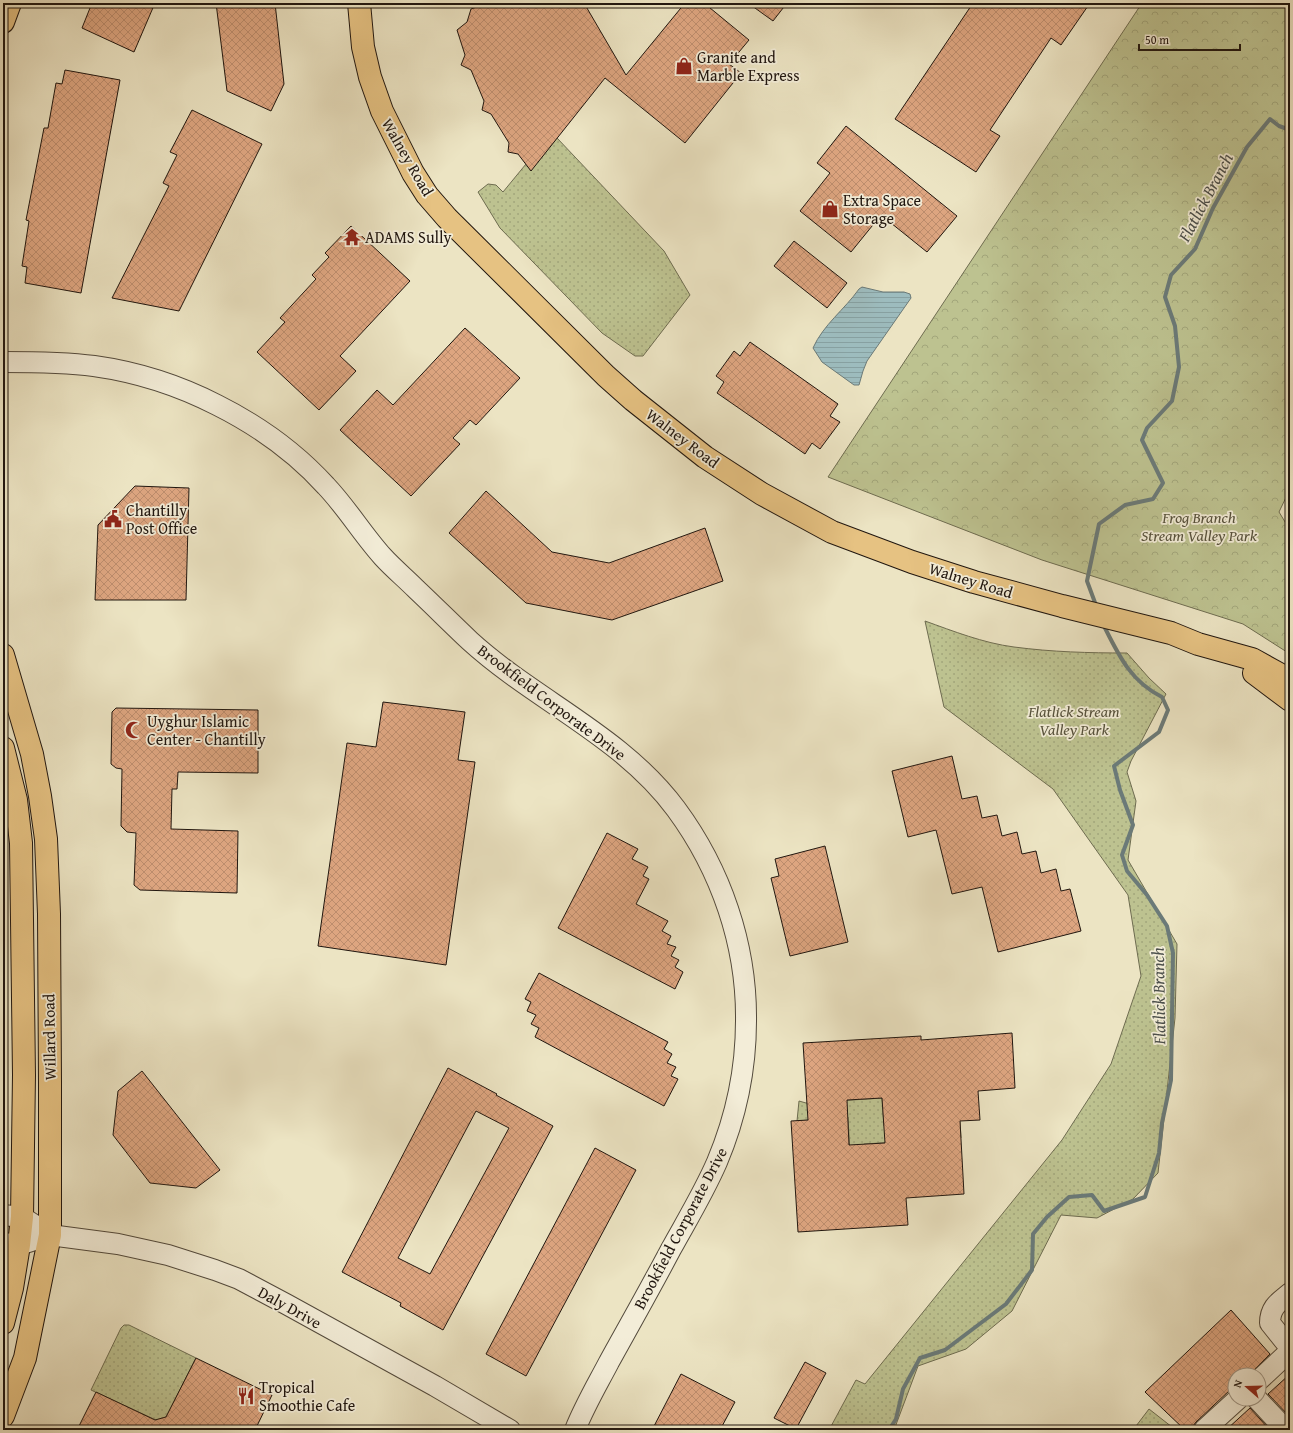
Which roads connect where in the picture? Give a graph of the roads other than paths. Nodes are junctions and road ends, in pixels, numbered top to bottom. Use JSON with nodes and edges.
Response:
{"nodes":[{"id":1,"x":10,"y":3,"type":"edge"},
{"id":2,"x":359,"y":3,"type":"edge"},
{"id":3,"x":3,"y":22,"type":"edge"},
{"id":4,"x":3,"y":362,"type":"edge"},
{"id":5,"x":1198,"y":644,"type":"junction"},
{"id":6,"x":3,"y":656,"type":"edge"},
{"id":7,"x":1290,"y":680,"type":"edge"},
{"id":8,"x":1290,"y":700,"type":"edge"},
{"id":9,"x":3,"y":748,"type":"edge"},
{"id":10,"x":13,"y":1216,"type":"edge"},
{"id":11,"x":50,"y":1235,"type":"junction"},
{"id":12,"x":11,"y":1244,"type":"edge"},
{"id":13,"x":1290,"y":1293,"type":"edge"},
{"id":14,"x":3,"y":1323,"type":"edge"},
{"id":15,"x":1290,"y":1348,"type":"edge"},
{"id":16,"x":1290,"y":1351,"type":"edge"},
{"id":17,"x":1267,"y":1373,"type":"edge"},
{"id":18,"x":1229,"y":1407,"type":"edge"},
{"id":19,"x":1264,"y":1407,"type":"edge"},
{"id":20,"x":3,"y":1416,"type":"edge"},
{"id":21,"x":510,"y":1430,"type":"edge"},
{"id":22,"x":575,"y":1430,"type":"edge"},
{"id":23,"x":1204,"y":1430,"type":"edge"},
{"id":24,"x":1286,"y":1430,"type":"edge"}],
"edges":[{"from":1,"to":3,"type":"main road"},
{"from":2,"to":5,"type":"main road","name":"Walney Road"},
{"from":4,"to":22,"type":"street","name":"Brookfield Corporate Drive"},
{"from":5,"to":7,"type":"main road","name":"Walney Road"},
{"from":5,"to":8,"type":"main road","name":"Walney Road"},
{"from":6,"to":11,"type":"main road","name":"Willard Road"},
{"from":9,"to":10,"type":"main road","name":"Willard Road"},
{"from":10,"to":11,"type":"street","name":"Daly Drive"},
{"from":10,"to":12,"type":"main road","name":"Willard Road"},
{"from":11,"to":12,"type":"street","name":"Daly Drive"},
{"from":11,"to":20,"type":"main road","name":"Willard Road"},
{"from":11,"to":21,"type":"street","name":"Daly Drive"},
{"from":12,"to":14,"type":"main road","name":"Willard Road"},
{"from":13,"to":15,"type":"street"},
{"from":16,"to":17,"type":"street"},
{"from":18,"to":23,"type":"street"},
{"from":19,"to":24,"type":"street"}]}
